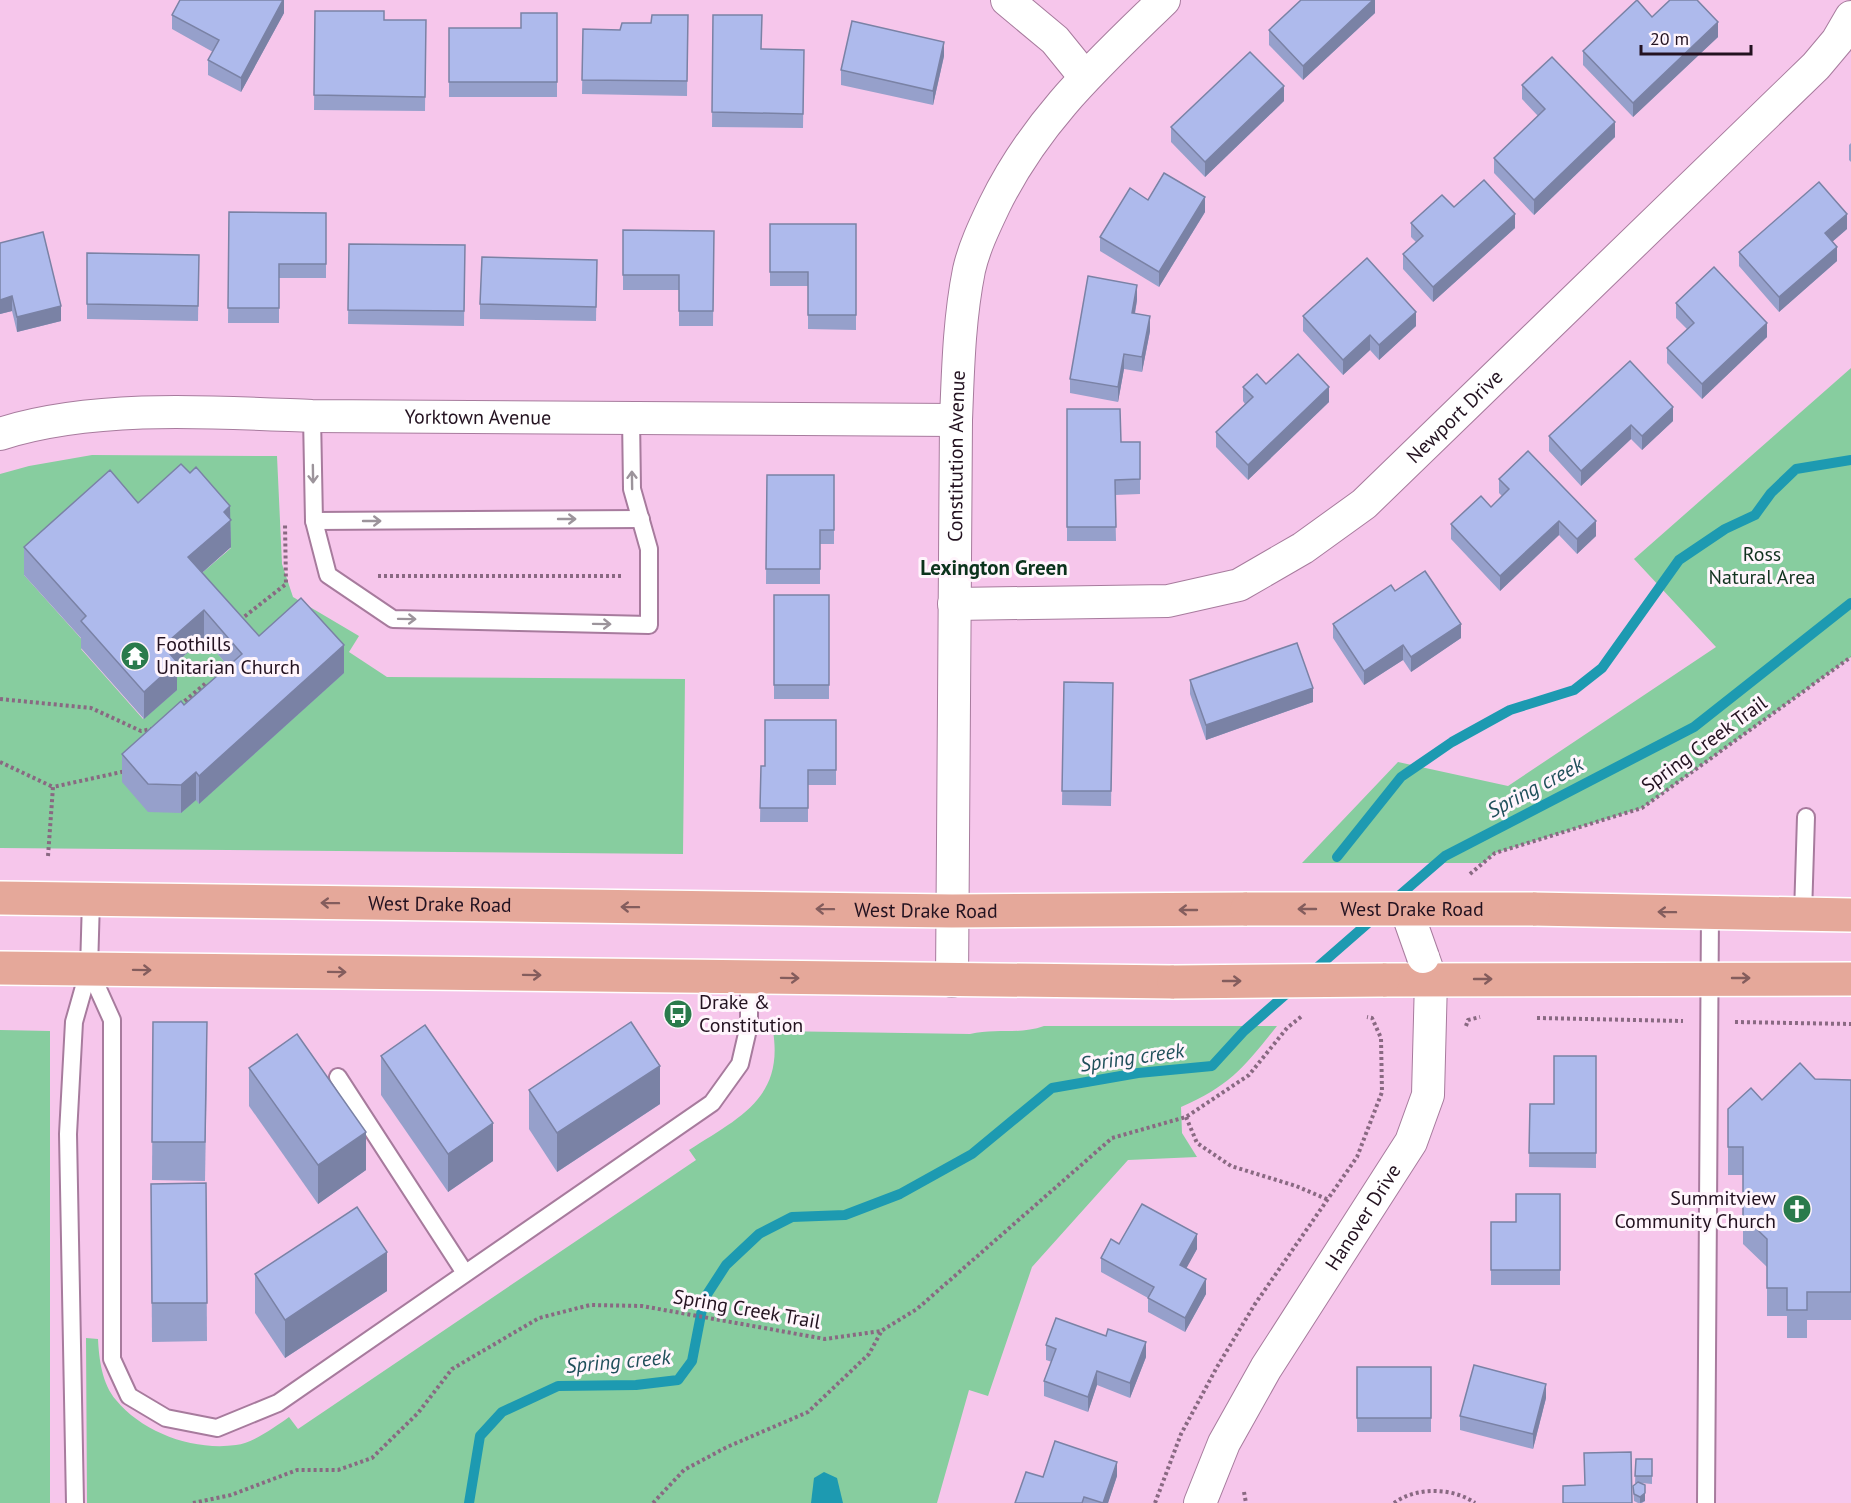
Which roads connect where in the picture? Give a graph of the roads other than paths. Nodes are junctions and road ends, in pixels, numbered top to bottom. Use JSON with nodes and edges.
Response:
{"nodes":[{"id":1,"x":1008,"y":0,"type":"edge"},
{"id":2,"x":1164,"y":0,"type":"edge"},
{"id":3,"x":1851,"y":17,"type":"edge"},
{"id":4,"x":1085,"y":77,"type":"junction"},
{"id":5,"x":312,"y":416,"type":"junction"},
{"id":6,"x":631,"y":417,"type":"junction"},
{"id":7,"x":956,"y":420,"type":"junction"},
{"id":8,"x":0,"y":434,"type":"edge"},
{"id":9,"x":641,"y":519,"type":"junction"},
{"id":10,"x":314,"y":521,"type":"junction"},
{"id":11,"x":954,"y":604,"type":"junction"},
{"id":12,"x":1806,"y":817,"type":"dead end"},
{"id":13,"x":0,"y":898,"type":"edge"},
{"id":14,"x":91,"y":900,"type":"junction"},
{"id":15,"x":1406,"y":909,"type":"junction"},
{"id":16,"x":952,"y":911,"type":"junction"},
{"id":17,"x":1710,"y":913,"type":"junction"},
{"id":18,"x":1803,"y":914,"type":"junction"},
{"id":19,"x":1851,"y":915,"type":"edge"},
{"id":20,"x":0,"y":968,"type":"edge"},
{"id":21,"x":1427,"y":968,"type":"junction"},
{"id":22,"x":89,"y":969,"type":"junction"},
{"id":23,"x":749,"y":978,"type":"junction"},
{"id":24,"x":1708,"y":978,"type":"junction"},
{"id":25,"x":1851,"y":979,"type":"edge"},
{"id":26,"x":952,"y":981,"type":"junction"},
{"id":27,"x":338,"y":1077,"type":"dead end"},
{"id":28,"x":465,"y":1274,"type":"junction"},
{"id":29,"x":75,"y":1503,"type":"edge"},
{"id":30,"x":1200,"y":1503,"type":"edge"},
{"id":31,"x":1706,"y":1503,"type":"edge"}],
"edges":[{"from":1,"to":4,"type":"street"},
{"from":2,"to":4,"type":"street","name":"Constitution Avenue"},
{"from":3,"to":11,"type":"street","name":"Newport Drive"},
{"from":4,"to":7,"type":"street","name":"Constitution Avenue"},
{"from":5,"to":6,"type":"street","name":"Yorktown Avenue"},
{"from":5,"to":8,"type":"street","name":"Yorktown Avenue"},
{"from":5,"to":10,"type":"lane","one_way":true},
{"from":6,"to":7,"type":"street","name":"Yorktown Avenue"},
{"from":9,"to":6,"type":"lane","one_way":true},
{"from":7,"to":11,"type":"street","name":"Constitution Avenue"},
{"from":10,"to":9,"type":"lane","one_way":true},
{"from":10,"to":9,"type":"lane","one_way":true},
{"from":11,"to":16,"type":"street","name":"Constitution Avenue"},
{"from":12,"to":18,"type":"lane"},
{"from":13,"to":14,"type":"main road","name":"West Drake Road"},
{"from":16,"to":14,"type":"main road","name":"West Drake Road","one_way":true},
{"from":14,"to":22,"type":"lane"},
{"from":15,"to":16,"type":"main road","name":"West Drake Road","one_way":true,"bridge":true},
{"from":17,"to":15,"type":"main road","name":"West Drake Road","one_way":true,"bridge":true},
{"from":15,"to":21,"type":"street","name":"Hanover Drive","bridge":true},
{"from":16,"to":26,"type":"street","name":"Constitution Avenue"},
{"from":17,"to":18,"type":"main road","name":"West Drake Road"},
{"from":17,"to":24,"type":"lane"},
{"from":18,"to":19,"type":"main road","name":"West Drake Road"},
{"from":20,"to":22,"type":"main road"},
{"from":21,"to":24,"type":"main road","one_way":true},
{"from":26,"to":21,"type":"main road","one_way":true,"bridge":true},
{"from":21,"to":30,"type":"street","name":"Hanover Drive"},
{"from":22,"to":23,"type":"main road","one_way":true},
{"from":22,"to":28,"type":"lane"},
{"from":22,"to":29,"type":"lane"},
{"from":23,"to":26,"type":"main road","one_way":true},
{"from":23,"to":28,"type":"lane"},
{"from":24,"to":25,"type":"main road","one_way":true},
{"from":24,"to":31,"type":"lane"},
{"from":27,"to":28,"type":"lane"}]}
